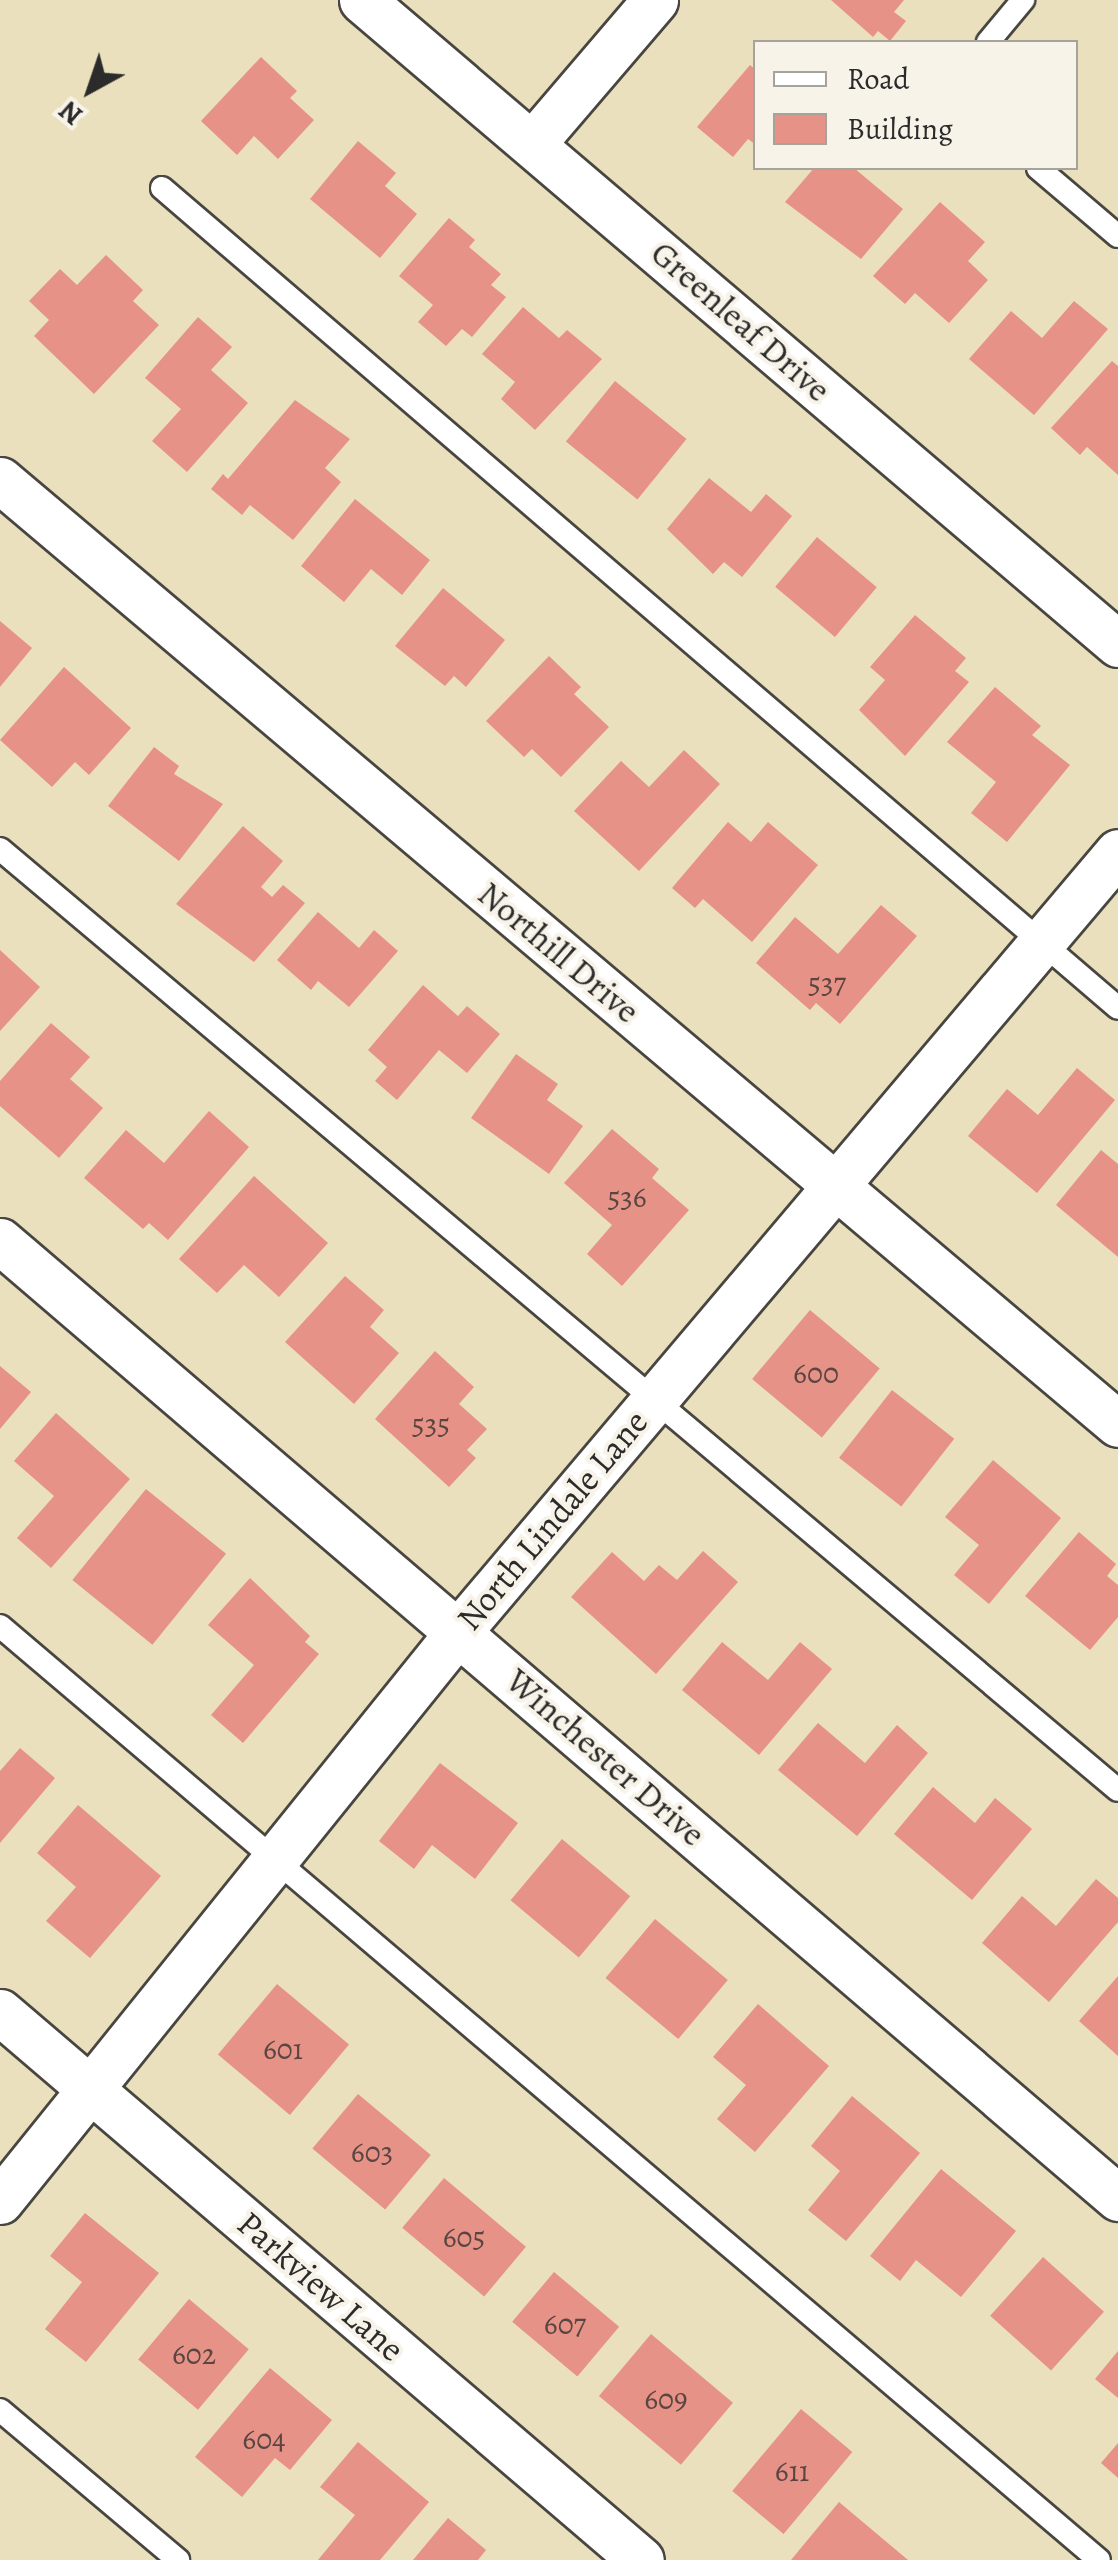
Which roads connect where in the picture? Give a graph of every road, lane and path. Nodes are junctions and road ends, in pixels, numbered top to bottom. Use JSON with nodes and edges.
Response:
{"nodes":[{"id":1,"x":362,"y":0,"type":"edge"},
{"id":2,"x":655,"y":0,"type":"edge"},
{"id":3,"x":1023,"y":0,"type":"edge"},
{"id":4,"x":990,"y":40,"type":"edge"},
{"id":5,"x":533,"y":143,"type":"junction"},
{"id":6,"x":1040,"y":170,"type":"edge"},
{"id":7,"x":162,"y":188,"type":"dead end"},
{"id":8,"x":1118,"y":236,"type":"edge"},
{"id":9,"x":0,"y":480,"type":"edge"},
{"id":10,"x":1118,"y":644,"type":"edge"},
{"id":11,"x":0,"y":848,"type":"edge"},
{"id":12,"x":1118,"y":852,"type":"edge"},
{"id":13,"x":1040,"y":942,"type":"junction"},
{"id":14,"x":1118,"y":1008,"type":"edge"},
{"id":15,"x":832,"y":1183,"type":"junction"},
{"id":16,"x":0,"y":1241,"type":"edge"},
{"id":17,"x":655,"y":1396,"type":"junction"},
{"id":18,"x":1118,"y":1424,"type":"edge"},
{"id":19,"x":0,"y":1626,"type":"edge"},
{"id":20,"x":459,"y":1631,"type":"junction"},
{"id":21,"x":1118,"y":1790,"type":"edge"},
{"id":22,"x":276,"y":1860,"type":"junction"},
{"id":23,"x":0,"y":2012,"type":"edge"},
{"id":24,"x":92,"y":2091,"type":"junction"},
{"id":25,"x":1118,"y":2198,"type":"edge"},
{"id":26,"x":0,"y":2201,"type":"edge"},
{"id":27,"x":0,"y":2410,"type":"edge"},
{"id":28,"x":178,"y":2560,"type":"edge"},
{"id":29,"x":641,"y":2560,"type":"edge"},
{"id":30,"x":1099,"y":2560,"type":"edge"}],
"edges":[{"from":1,"to":5,"type":"street","name":"Greenleaf Drive"},
{"from":2,"to":5,"type":"street"},
{"from":3,"to":4,"type":"lane"},
{"from":5,"to":10,"type":"street","name":"Greenleaf Drive"},
{"from":6,"to":8,"type":"lane"},
{"from":7,"to":13,"type":"lane"},
{"from":9,"to":15,"type":"street","name":"Northill Drive"},
{"from":11,"to":17,"type":"lane"},
{"from":12,"to":13,"type":"street","name":"North Lindale Lane"},
{"from":13,"to":14,"type":"lane"},
{"from":13,"to":15,"type":"street","name":"North Lindale Lane"},
{"from":15,"to":17,"type":"street","name":"North Lindale Lane"},
{"from":15,"to":18,"type":"street","name":"Northill Drive"},
{"from":16,"to":20,"type":"street","name":"Winchester Drive"},
{"from":17,"to":20,"type":"street","name":"North Lindale Lane"},
{"from":17,"to":21,"type":"lane"},
{"from":19,"to":22,"type":"lane"},
{"from":20,"to":22,"type":"street","name":"North Lindale Lane"},
{"from":20,"to":25,"type":"street","name":"Winchester Drive"},
{"from":22,"to":24,"type":"street","name":"North Lindale Lane"},
{"from":22,"to":30,"type":"lane"},
{"from":23,"to":24,"type":"street","name":"Parkview Lane"},
{"from":24,"to":26,"type":"street","name":"North Lindale Lane"},
{"from":24,"to":29,"type":"street","name":"Parkview Lane"},
{"from":27,"to":28,"type":"lane"}]}
